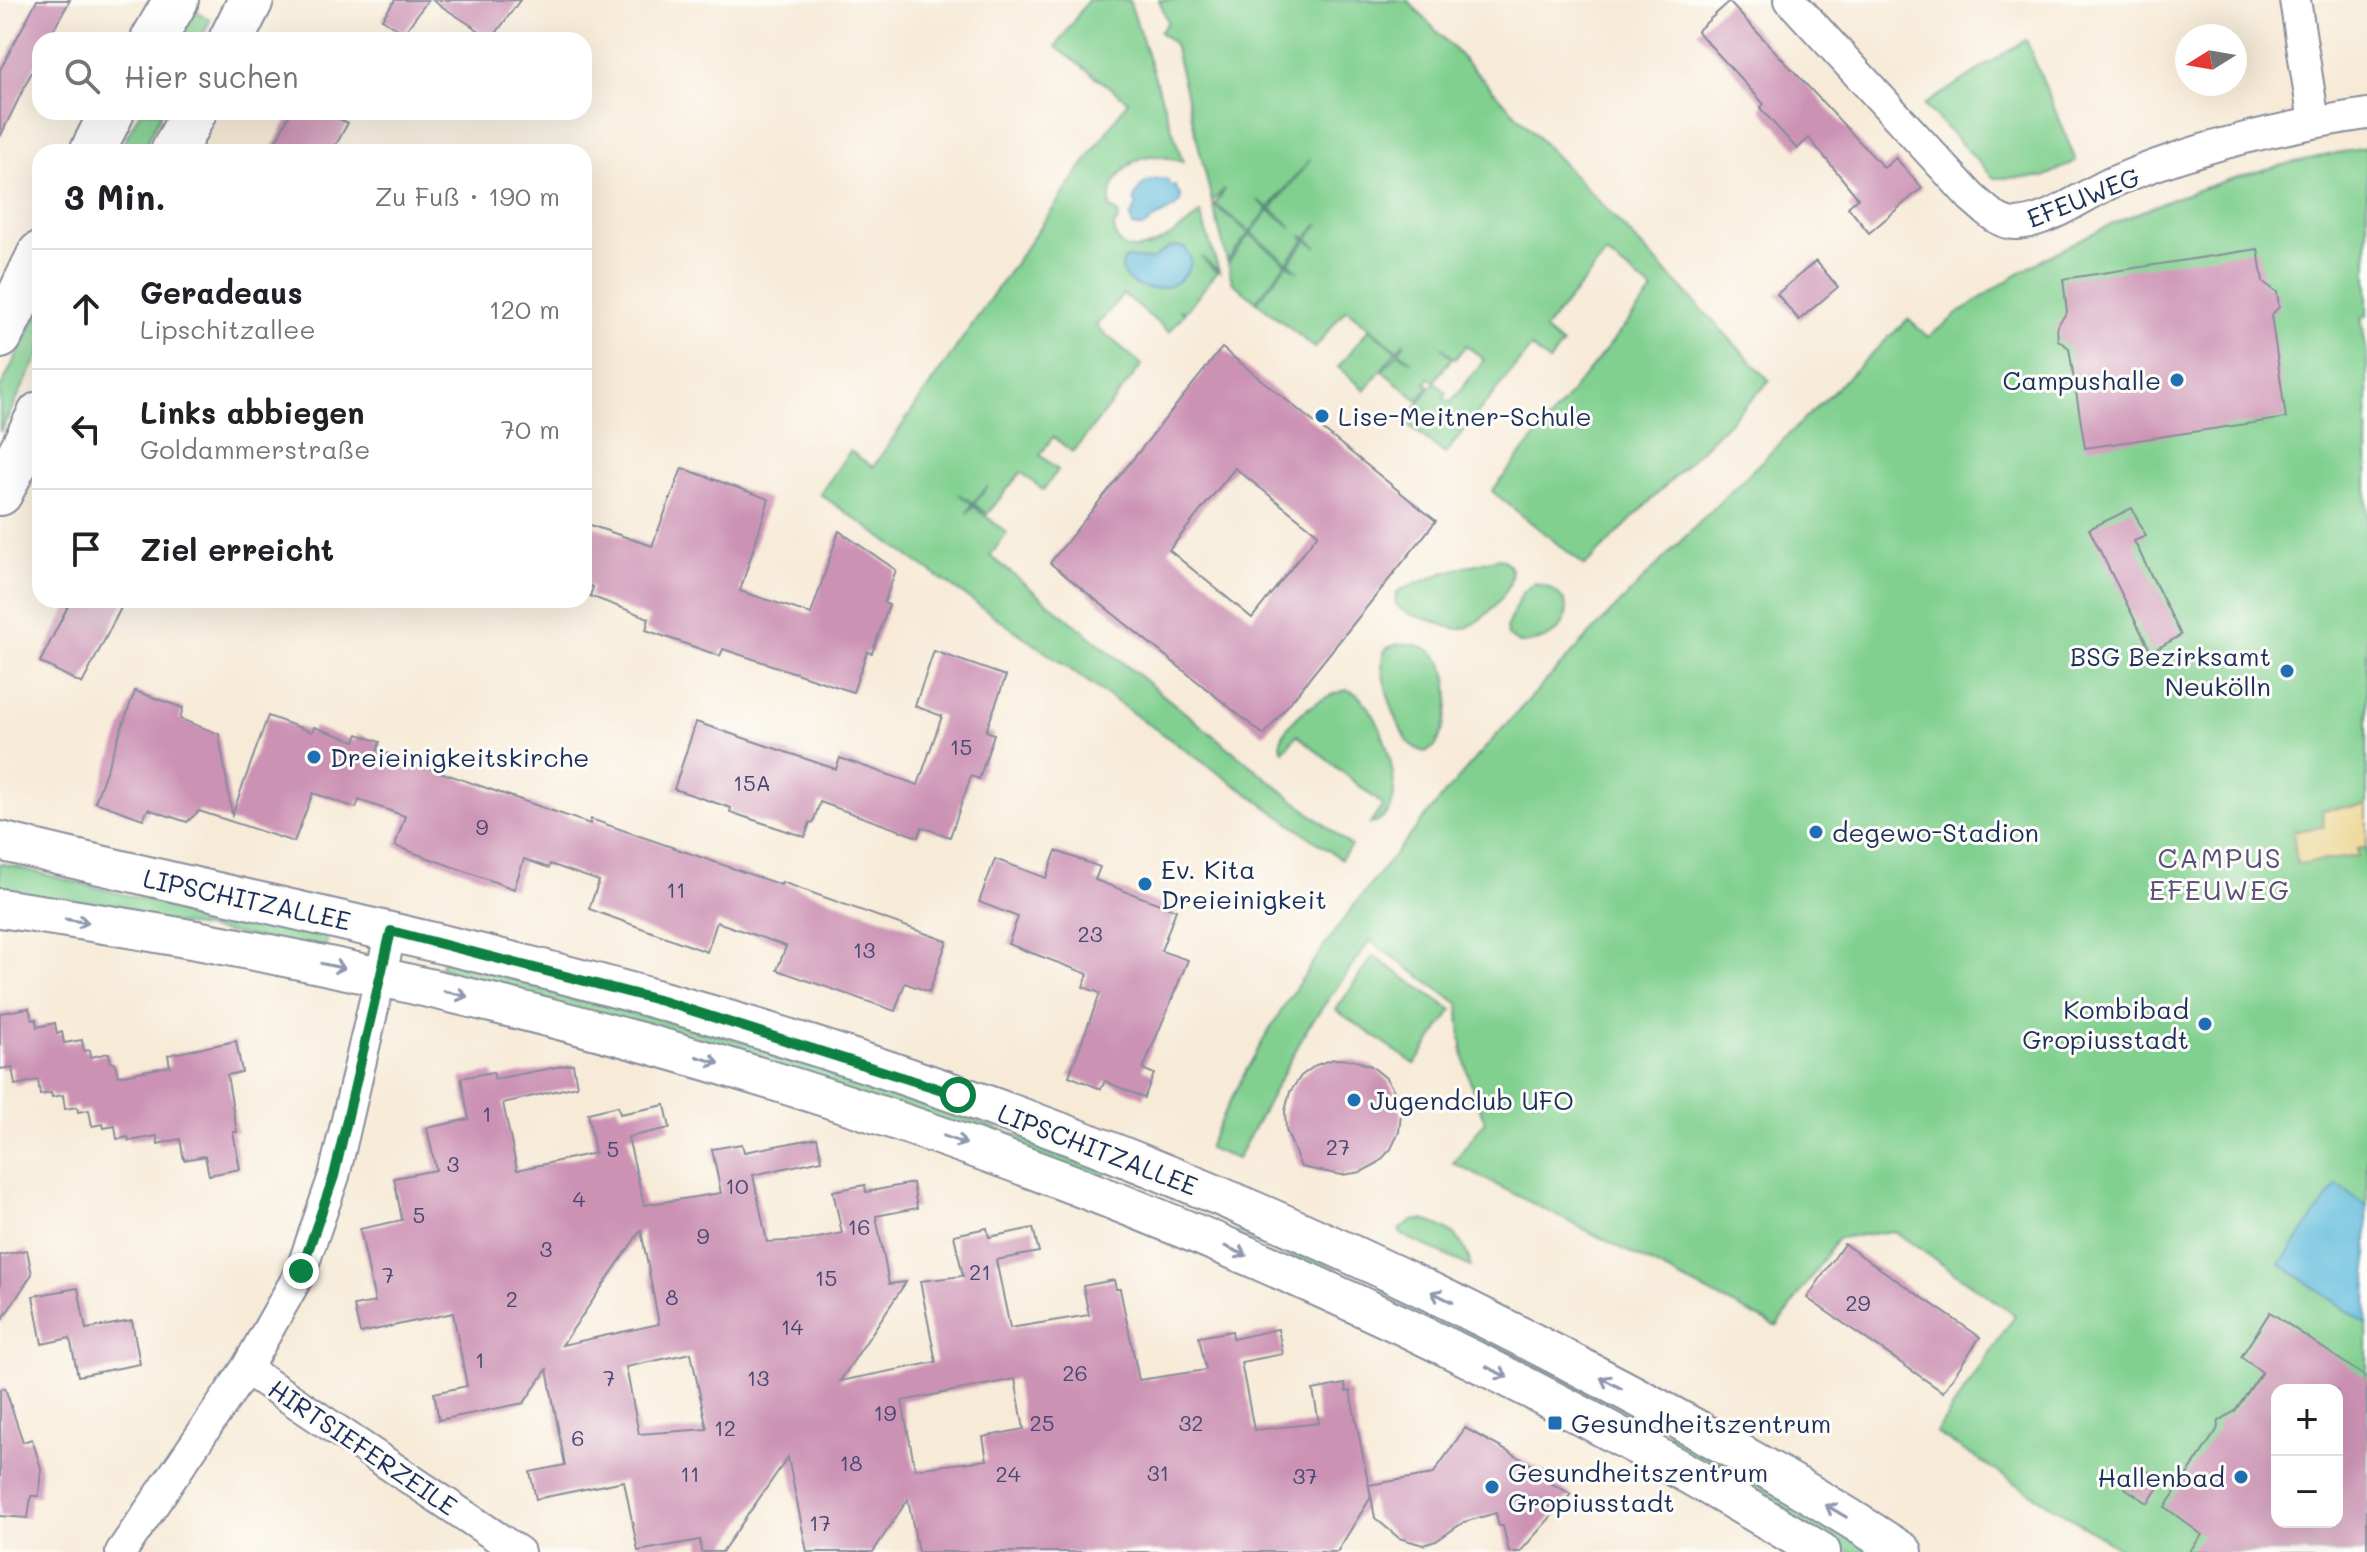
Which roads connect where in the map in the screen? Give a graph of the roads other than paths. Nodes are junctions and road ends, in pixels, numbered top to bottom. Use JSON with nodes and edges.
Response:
{"nodes":[{"id":1,"x":176,"y":0,"type":"edge"},
{"id":2,"x":251,"y":0,"type":"edge"},
{"id":3,"x":1790,"y":0,"type":"edge"},
{"id":4,"x":2295,"y":0,"type":"edge"},
{"id":5,"x":158,"y":32,"type":"edge"},
{"id":6,"x":235,"y":32,"type":"edge"},
{"id":7,"x":2367,"y":114,"type":"edge"},
{"id":8,"x":108,"y":120,"type":"edge"},
{"id":9,"x":190,"y":120,"type":"edge"},
{"id":10,"x":2314,"y":122,"type":"junction"},
{"id":11,"x":96,"y":144,"type":"edge"},
{"id":12,"x":177,"y":144,"type":"edge"},
{"id":13,"x":32,"y":270,"type":"edge"},
{"id":14,"x":0,"y":336,"type":"edge"},
{"id":15,"x":32,"y":430,"type":"edge"},
{"id":16,"x":0,"y":493,"type":"edge"},
{"id":17,"x":0,"y":841,"type":"edge"},
{"id":18,"x":0,"y":908,"type":"edge"},
{"id":19,"x":391,"y":931,"type":"junction"},
{"id":20,"x":380,"y":976,"type":"junction"},
{"id":21,"x":1181,"y":1180,"type":"junction"},
{"id":22,"x":1165,"y":1220,"type":"junction"},
{"id":23,"x":1369,"y":1262,"type":"junction"},
{"id":24,"x":1351,"y":1301,"type":"junction"},
{"id":25,"x":246,"y":1369,"type":"junction"},
{"id":26,"x":121,"y":1552,"type":"edge"},
{"id":27,"x":519,"y":1552,"type":"edge"},
{"id":28,"x":1821,"y":1552,"type":"edge"},
{"id":29,"x":1903,"y":1552,"type":"edge"}],
"edges":[{"from":1,"to":5,"type":"main road"},
{"from":2,"to":6,"type":"main road"},
{"from":3,"to":10,"type":"street","name":"EFEUWEG"},
{"from":4,"to":10,"type":"street"},
{"from":7,"to":10,"type":"street","name":"EFEUWEG"},
{"from":8,"to":11,"type":"main road"},
{"from":9,"to":12,"type":"main road"},
{"from":13,"to":14,"type":"main road"},
{"from":15,"to":16,"type":"main road"},
{"from":17,"to":19,"type":"street","name":"LIPSCHITZALLEE"},
{"from":18,"to":20,"type":"street","name":"LIPSCHITZALLEE","one_way":true},
{"from":19,"to":20,"type":"street"},
{"from":19,"to":21,"type":"street","name":"LIPSCHITZALLEE"},
{"from":20,"to":22,"type":"street","name":"LIPSCHITZALLEE","one_way":true},
{"from":20,"to":25,"type":"street"},
{"from":21,"to":22,"type":"street"},
{"from":21,"to":23,"type":"street","name":"LIPSCHITZALLEE"},
{"from":22,"to":24,"type":"street","name":"LIPSCHITZALLEE","one_way":true},
{"from":23,"to":24,"type":"street"},
{"from":29,"to":23,"type":"street","name":"LIPSCHITZALLEE","one_way":true},
{"from":24,"to":28,"type":"street","name":"LIPSCHITZALLEE","one_way":true},
{"from":25,"to":26,"type":"street"},
{"from":25,"to":27,"type":"street","name":"HIRTSIEFERZEILE"}]}
